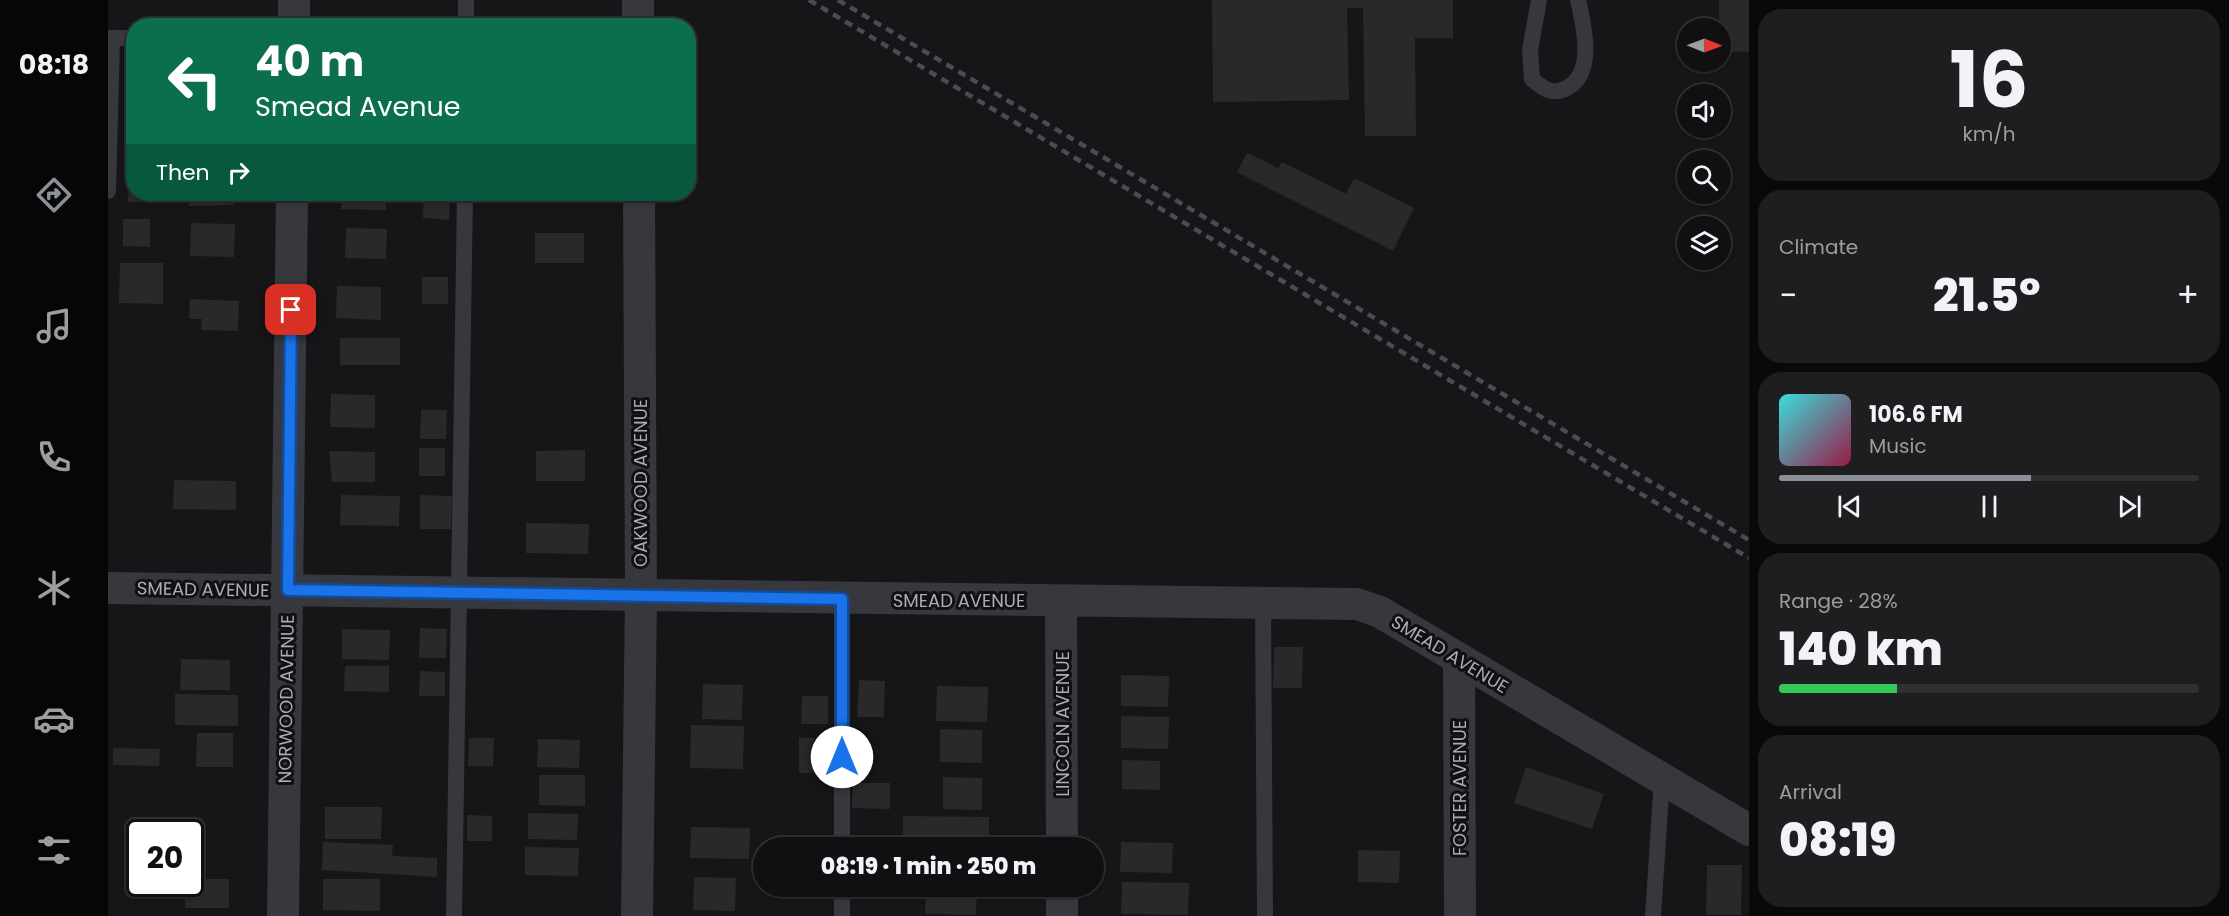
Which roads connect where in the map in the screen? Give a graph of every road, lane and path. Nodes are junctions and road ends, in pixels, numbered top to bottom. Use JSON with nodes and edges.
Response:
{"nodes":[{"id":1,"x":294,"y":0,"type":"edge"},
{"id":2,"x":466,"y":0,"type":"edge"},
{"id":3,"x":638,"y":0,"type":"edge"},
{"id":4,"x":1539,"y":0,"type":"edge"},
{"id":5,"x":1578,"y":0,"type":"edge"},
{"id":6,"x":294,"y":18,"type":"edge"},
{"id":7,"x":466,"y":18,"type":"edge"},
{"id":8,"x":638,"y":18,"type":"edge"},
{"id":9,"x":110,"y":38,"type":"edge"},
{"id":10,"x":126,"y":38,"type":"edge"},
{"id":11,"x":108,"y":191,"type":"edge"},
{"id":12,"x":292,"y":201,"type":"edge"},
{"id":13,"x":465,"y":201,"type":"edge"},
{"id":14,"x":639,"y":201,"type":"edge"},
{"id":15,"x":108,"y":588,"type":"edge"},
{"id":16,"x":288,"y":590,"type":"junction"},
{"id":17,"x":461,"y":592,"type":"junction"},
{"id":18,"x":641,"y":595,"type":"junction"},
{"id":19,"x":842,"y":599,"type":"junction"},
{"id":20,"x":1061,"y":601,"type":"junction"},
{"id":21,"x":1263,"y":605,"type":"junction"},
{"id":22,"x":1459,"y":660,"type":"junction"},
{"id":23,"x":1662,"y":779,"type":"junction"},
{"id":24,"x":1749,"y":830,"type":"edge"},
{"id":25,"x":842,"y":837,"type":"edge"},
{"id":26,"x":1062,"y":837,"type":"edge"},
{"id":27,"x":842,"y":897,"type":"edge"},
{"id":28,"x":1062,"y":897,"type":"edge"},
{"id":29,"x":283,"y":916,"type":"edge"},
{"id":30,"x":454,"y":916,"type":"edge"},
{"id":31,"x":637,"y":916,"type":"edge"},
{"id":32,"x":842,"y":916,"type":"edge"},
{"id":33,"x":1062,"y":916,"type":"edge"},
{"id":34,"x":1265,"y":916,"type":"edge"},
{"id":35,"x":1460,"y":916,"type":"edge"},
{"id":36,"x":1653,"y":916,"type":"edge"}],
"edges":[{"from":1,"to":6,"type":"street"},
{"from":2,"to":7,"type":"lane"},
{"from":3,"to":8,"type":"street"},
{"from":4,"to":5,"type":"lane"},
{"from":9,"to":10,"type":"lane"},
{"from":9,"to":11,"type":"lane"},
{"from":12,"to":16,"type":"street","name":"NORWOOD AVENUE"},
{"from":13,"to":17,"type":"lane"},
{"from":14,"to":18,"type":"street","name":"OAKWOOD AVENUE"},
{"from":15,"to":16,"type":"street","name":"SMEAD AVENUE"},
{"from":16,"to":17,"type":"street","name":"SMEAD AVENUE"},
{"from":16,"to":29,"type":"street","name":"NORWOOD AVENUE"},
{"from":17,"to":18,"type":"street","name":"SMEAD AVENUE"},
{"from":17,"to":30,"type":"lane"},
{"from":18,"to":19,"type":"street","name":"SMEAD AVENUE"},
{"from":18,"to":31,"type":"street","name":"OAKWOOD AVENUE"},
{"from":19,"to":20,"type":"street","name":"SMEAD AVENUE"},
{"from":19,"to":25,"type":"lane"},
{"from":20,"to":21,"type":"street","name":"SMEAD AVENUE"},
{"from":20,"to":26,"type":"street","name":"LINCOLN AVENUE"},
{"from":21,"to":22,"type":"street","name":"SMEAD AVENUE"},
{"from":21,"to":34,"type":"lane"},
{"from":22,"to":23,"type":"street","name":"SMEAD AVENUE"},
{"from":22,"to":35,"type":"street","name":"FOSTER AVENUE"},
{"from":23,"to":24,"type":"street","name":"SMEAD AVENUE"},
{"from":23,"to":36,"type":"lane"},
{"from":27,"to":32,"type":"lane"},
{"from":28,"to":33,"type":"street"}]}
